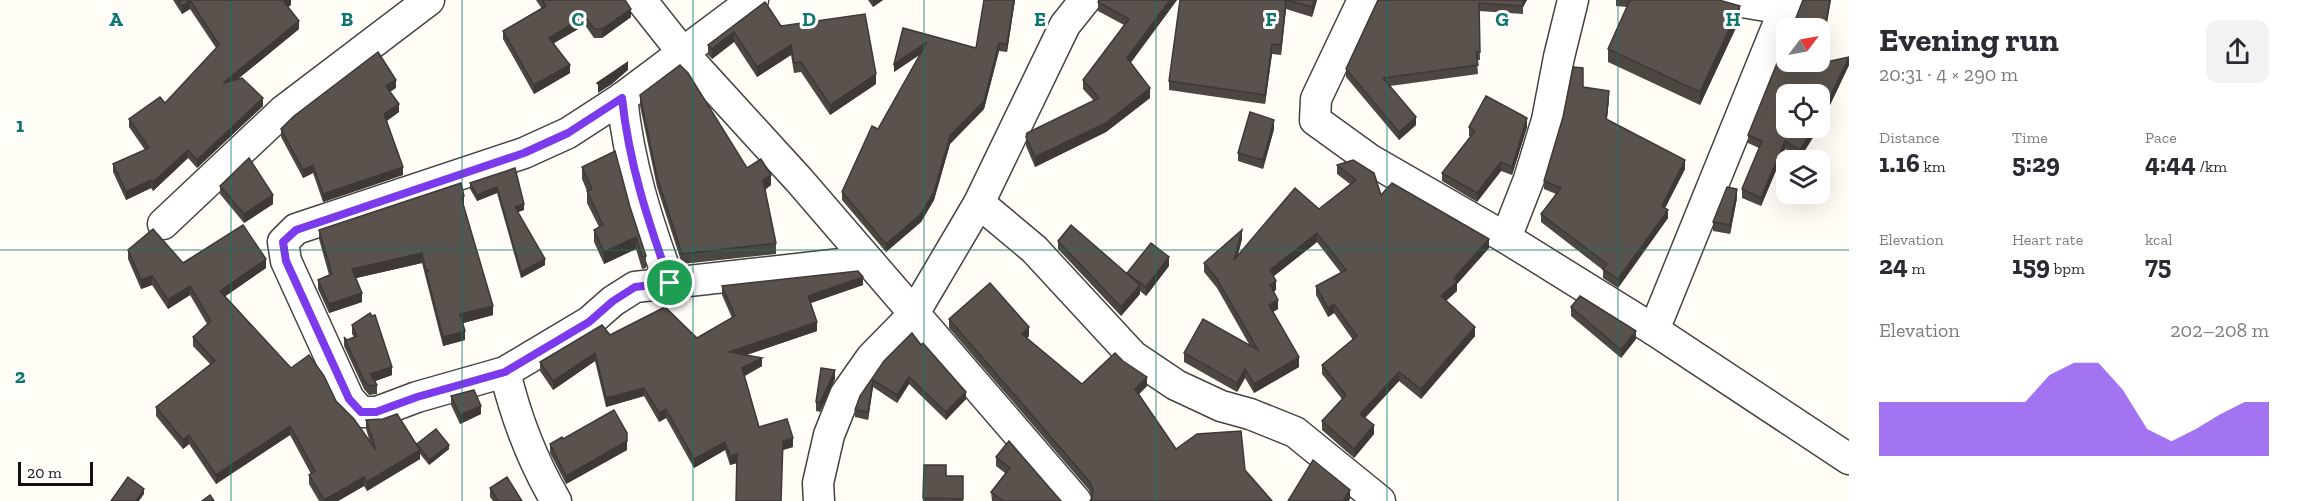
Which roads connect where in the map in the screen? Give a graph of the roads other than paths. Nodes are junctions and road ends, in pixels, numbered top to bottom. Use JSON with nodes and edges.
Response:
{"nodes":[{"id":1,"x":429,"y":0,"type":"edge"},
{"id":2,"x":641,"y":0,"type":"edge"},
{"id":3,"x":753,"y":0,"type":"edge"},
{"id":4,"x":1085,"y":0,"type":"edge"},
{"id":5,"x":1364,"y":0,"type":"edge"},
{"id":6,"x":1573,"y":0,"type":"edge"},
{"id":7,"x":1730,"y":0,"type":"edge"},
{"id":8,"x":1786,"y":4,"type":"edge"},
{"id":9,"x":1064,"y":12,"type":"edge"},
{"id":10,"x":683,"y":53,"type":"junction"},
{"id":11,"x":622,"y":98,"type":"junction"},
{"id":12,"x":979,"y":203,"type":"junction"},
{"id":13,"x":163,"y":224,"type":"dead end"},
{"id":14,"x":1506,"y":238,"type":"junction"},
{"id":15,"x":868,"y":261,"type":"junction"},
{"id":16,"x":670,"y":283,"type":"junction"},
{"id":17,"x":913,"y":315,"type":"junction"},
{"id":18,"x":1654,"y":330,"type":"junction"},
{"id":19,"x":505,"y":372,"type":"junction"},
{"id":20,"x":1849,"y":459,"type":"edge"},
{"id":21,"x":556,"y":501,"type":"edge"},
{"id":22,"x":819,"y":501,"type":"edge"},
{"id":23,"x":1076,"y":501,"type":"edge"},
{"id":24,"x":1380,"y":501,"type":"edge"}],
"edges":[{"from":1,"to":13,"type":"street"},
{"from":2,"to":10,"type":"street"},
{"from":3,"to":10,"type":"street"},
{"from":4,"to":9,"type":"street"},
{"from":5,"to":14,"type":"street"},
{"from":6,"to":14,"type":"street"},
{"from":7,"to":8,"type":"street"},
{"from":8,"to":18,"type":"street"},
{"from":9,"to":12,"type":"street"},
{"from":10,"to":11,"type":"street"},
{"from":10,"to":15,"type":"street"},
{"from":11,"to":16,"type":"street"},
{"from":11,"to":19,"type":"street"},
{"from":12,"to":17,"type":"street"},
{"from":12,"to":24,"type":"street"},
{"from":14,"to":18,"type":"street"},
{"from":15,"to":16,"type":"street"},
{"from":15,"to":17,"type":"street"},
{"from":16,"to":19,"type":"street"},
{"from":17,"to":22,"type":"street"},
{"from":17,"to":23,"type":"street"},
{"from":18,"to":20,"type":"street"},
{"from":19,"to":21,"type":"street"}]}
